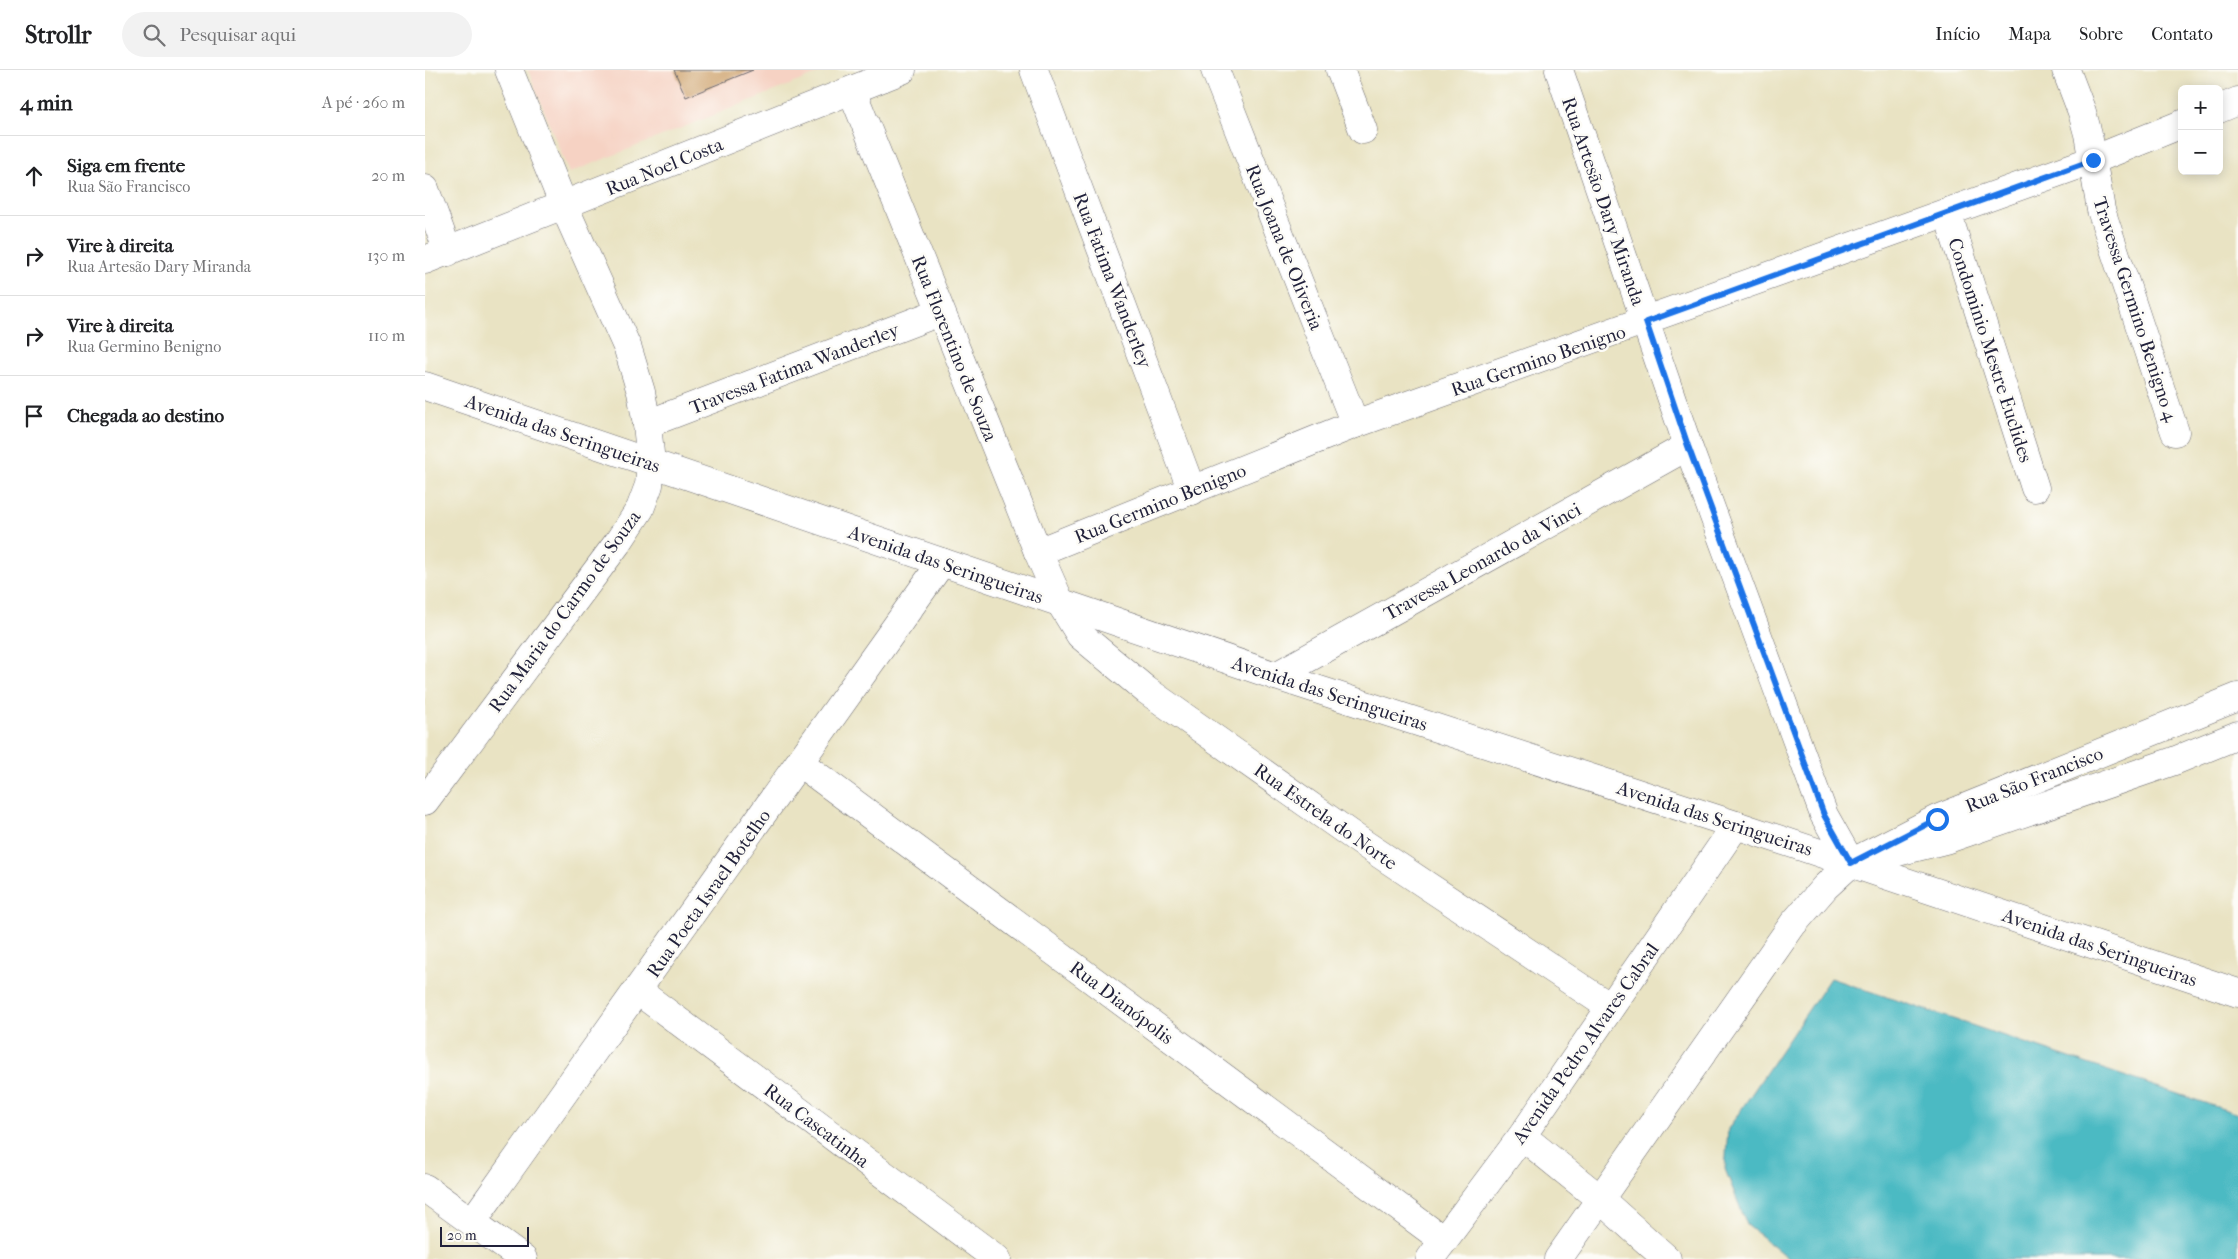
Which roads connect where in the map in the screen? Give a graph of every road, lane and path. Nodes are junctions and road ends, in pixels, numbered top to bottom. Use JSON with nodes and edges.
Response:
{"nodes":[{"id":1,"x":509,"y":70,"type":"edge"},
{"id":2,"x":902,"y":70,"type":"edge"},
{"id":3,"x":1034,"y":70,"type":"edge"},
{"id":4,"x":1215,"y":70,"type":"edge"},
{"id":5,"x":1340,"y":70,"type":"edge"},
{"id":6,"x":1559,"y":70,"type":"edge"},
{"id":7,"x":2066,"y":70,"type":"edge"},
{"id":8,"x":852,"y":91,"type":"junction"},
{"id":9,"x":2238,"y":101,"type":"edge"},
{"id":10,"x":2223,"y":107,"type":"edge"},
{"id":11,"x":2178,"y":126,"type":"edge"},
{"id":12,"x":1363,"y":130,"type":"dead end"},
{"id":13,"x":2093,"y":160,"type":"junction"},
{"id":14,"x":425,"y":190,"type":"edge"},
{"id":15,"x":564,"y":206,"type":"junction"},
{"id":16,"x":1947,"y":212,"type":"junction"},
{"id":17,"x":436,"y":256,"type":"edge"},
{"id":18,"x":941,"y":312,"type":"junction"},
{"id":19,"x":1646,"y":322,"type":"junction"},
{"id":20,"x":425,"y":386,"type":"edge"},
{"id":21,"x":647,"y":424,"type":"junction"},
{"id":22,"x":1355,"y":424,"type":"junction"},
{"id":23,"x":2175,"y":432,"type":"dead end"},
{"id":24,"x":1688,"y":446,"type":"junction"},
{"id":25,"x":651,"y":464,"type":"junction"},
{"id":26,"x":2035,"y":488,"type":"dead end"},
{"id":27,"x":1192,"y":491,"type":"junction"},
{"id":28,"x":1039,"y":552,"type":"junction"},
{"id":29,"x":942,"y":562,"type":"junction"},
{"id":30,"x":1061,"y":604,"type":"junction"},
{"id":31,"x":1276,"y":676,"type":"junction"},
{"id":32,"x":2238,"y":697,"type":"edge"},
{"id":33,"x":2238,"y":735,"type":"edge"},
{"id":34,"x":800,"y":763,"type":"junction"},
{"id":35,"x":425,"y":801,"type":"edge"},
{"id":36,"x":1736,"y":825,"type":"junction"},
{"id":37,"x":1851,"y":863,"type":"junction"},
{"id":38,"x":638,"y":991,"type":"junction"},
{"id":39,"x":2238,"y":993,"type":"edge"},
{"id":40,"x":1610,"y":1007,"type":"junction"},
{"id":41,"x":1522,"y":1136,"type":"junction"},
{"id":42,"x":425,"y":1188,"type":"edge"},
{"id":43,"x":1600,"y":1199,"type":"junction"},
{"id":44,"x":472,"y":1222,"type":"junction"},
{"id":45,"x":1437,"y":1250,"type":"edge"},
{"id":46,"x":523,"y":1259,"type":"edge"},
{"id":47,"x":997,"y":1259,"type":"edge"},
{"id":48,"x":1558,"y":1259,"type":"edge"},
{"id":49,"x":1667,"y":1259,"type":"edge"}],
"edges":[{"from":1,"to":15,"type":"street","name":"Rua Maria do Carmo de Souza"},
{"from":2,"to":8,"type":"street","name":"Rua Noel Costa"},
{"from":3,"to":27,"type":"street","name":"Rua Fatima Wanderley"},
{"from":4,"to":22,"type":"street","name":"Rua Joana de Oliveria"},
{"from":5,"to":12,"type":"street"},
{"from":6,"to":19,"type":"street","name":"Rua Artesão Dary Miranda"},
{"from":7,"to":13,"type":"street","name":"Travessa Germino Benigno 4"},
{"from":8,"to":15,"type":"street","name":"Rua Noel Costa"},
{"from":8,"to":18,"type":"street","name":"Rua Florentino de Souza"},
{"from":9,"to":10,"type":"street"},
{"from":11,"to":13,"type":"street","name":"Rua Germino Benigno"},
{"from":13,"to":16,"type":"street","name":"Rua Germino Benigno"},
{"from":13,"to":23,"type":"street","name":"Travessa Germino Benigno 4"},
{"from":14,"to":17,"type":"street"},
{"from":15,"to":17,"type":"street","name":"Rua Noel Costa"},
{"from":15,"to":21,"type":"street","name":"Rua Maria do Carmo de Souza"},
{"from":16,"to":19,"type":"street","name":"Rua Germino Benigno"},
{"from":16,"to":26,"type":"street","name":"Condominio Mestre Euclides"},
{"from":18,"to":21,"type":"street","name":"Travessa Fatima Wanderley"},
{"from":18,"to":28,"type":"street","name":"Rua Florentino de Souza"},
{"from":19,"to":22,"type":"street","name":"Rua Germino Benigno"},
{"from":19,"to":24,"type":"street","name":"Rua Artesão Dary Miranda"},
{"from":20,"to":25,"type":"street","name":"Avenida das Seringueiras"},
{"from":21,"to":25,"type":"street","name":"Rua Maria do Carmo de Souza"},
{"from":22,"to":27,"type":"street","name":"Rua Germino Benigno"},
{"from":24,"to":31,"type":"street","name":"Travessa Leonardo da Vinci"},
{"from":24,"to":37,"type":"street","name":"Rua Artesão Dary Miranda"},
{"from":25,"to":29,"type":"street","name":"Avenida das Seringueiras"},
{"from":25,"to":35,"type":"street","name":"Rua Maria do Carmo de Souza"},
{"from":27,"to":28,"type":"street","name":"Rua Germino Benigno"},
{"from":28,"to":30,"type":"street","name":"Rua Florentino de Souza"},
{"from":29,"to":30,"type":"street","name":"Avenida das Seringueiras"},
{"from":29,"to":34,"type":"street","name":"Rua Poeta Israel Botelho"},
{"from":30,"to":31,"type":"street","name":"Avenida das Seringueiras"},
{"from":30,"to":40,"type":"street","name":"Rua Estrela do Norte"},
{"from":31,"to":36,"type":"street","name":"Avenida das Seringueiras"},
{"from":32,"to":37,"type":"street","name":"Rua São Francisco"},
{"from":33,"to":37,"type":"street","name":"Rua São Francisco"},
{"from":34,"to":38,"type":"street","name":"Rua Poeta Israel Botelho"},
{"from":34,"to":45,"type":"street","name":"Rua Dianópolis"},
{"from":36,"to":37,"type":"street","name":"Avenida das Seringueiras"},
{"from":36,"to":40,"type":"street","name":"Avenida Pedro Alvares Cabral"},
{"from":37,"to":39,"type":"street","name":"Avenida das Seringueiras"},
{"from":37,"to":43,"type":"street"},
{"from":38,"to":44,"type":"street","name":"Rua Poeta Israel Botelho"},
{"from":38,"to":47,"type":"street","name":"Rua Cascatinha"},
{"from":40,"to":41,"type":"street","name":"Avenida Pedro Alvares Cabral"},
{"from":41,"to":43,"type":"street"},
{"from":41,"to":45,"type":"street","name":"Avenida Pedro Alvares Cabral"},
{"from":42,"to":44,"type":"street"},
{"from":43,"to":48,"type":"street"},
{"from":43,"to":49,"type":"street"},
{"from":44,"to":46,"type":"street"}]}
